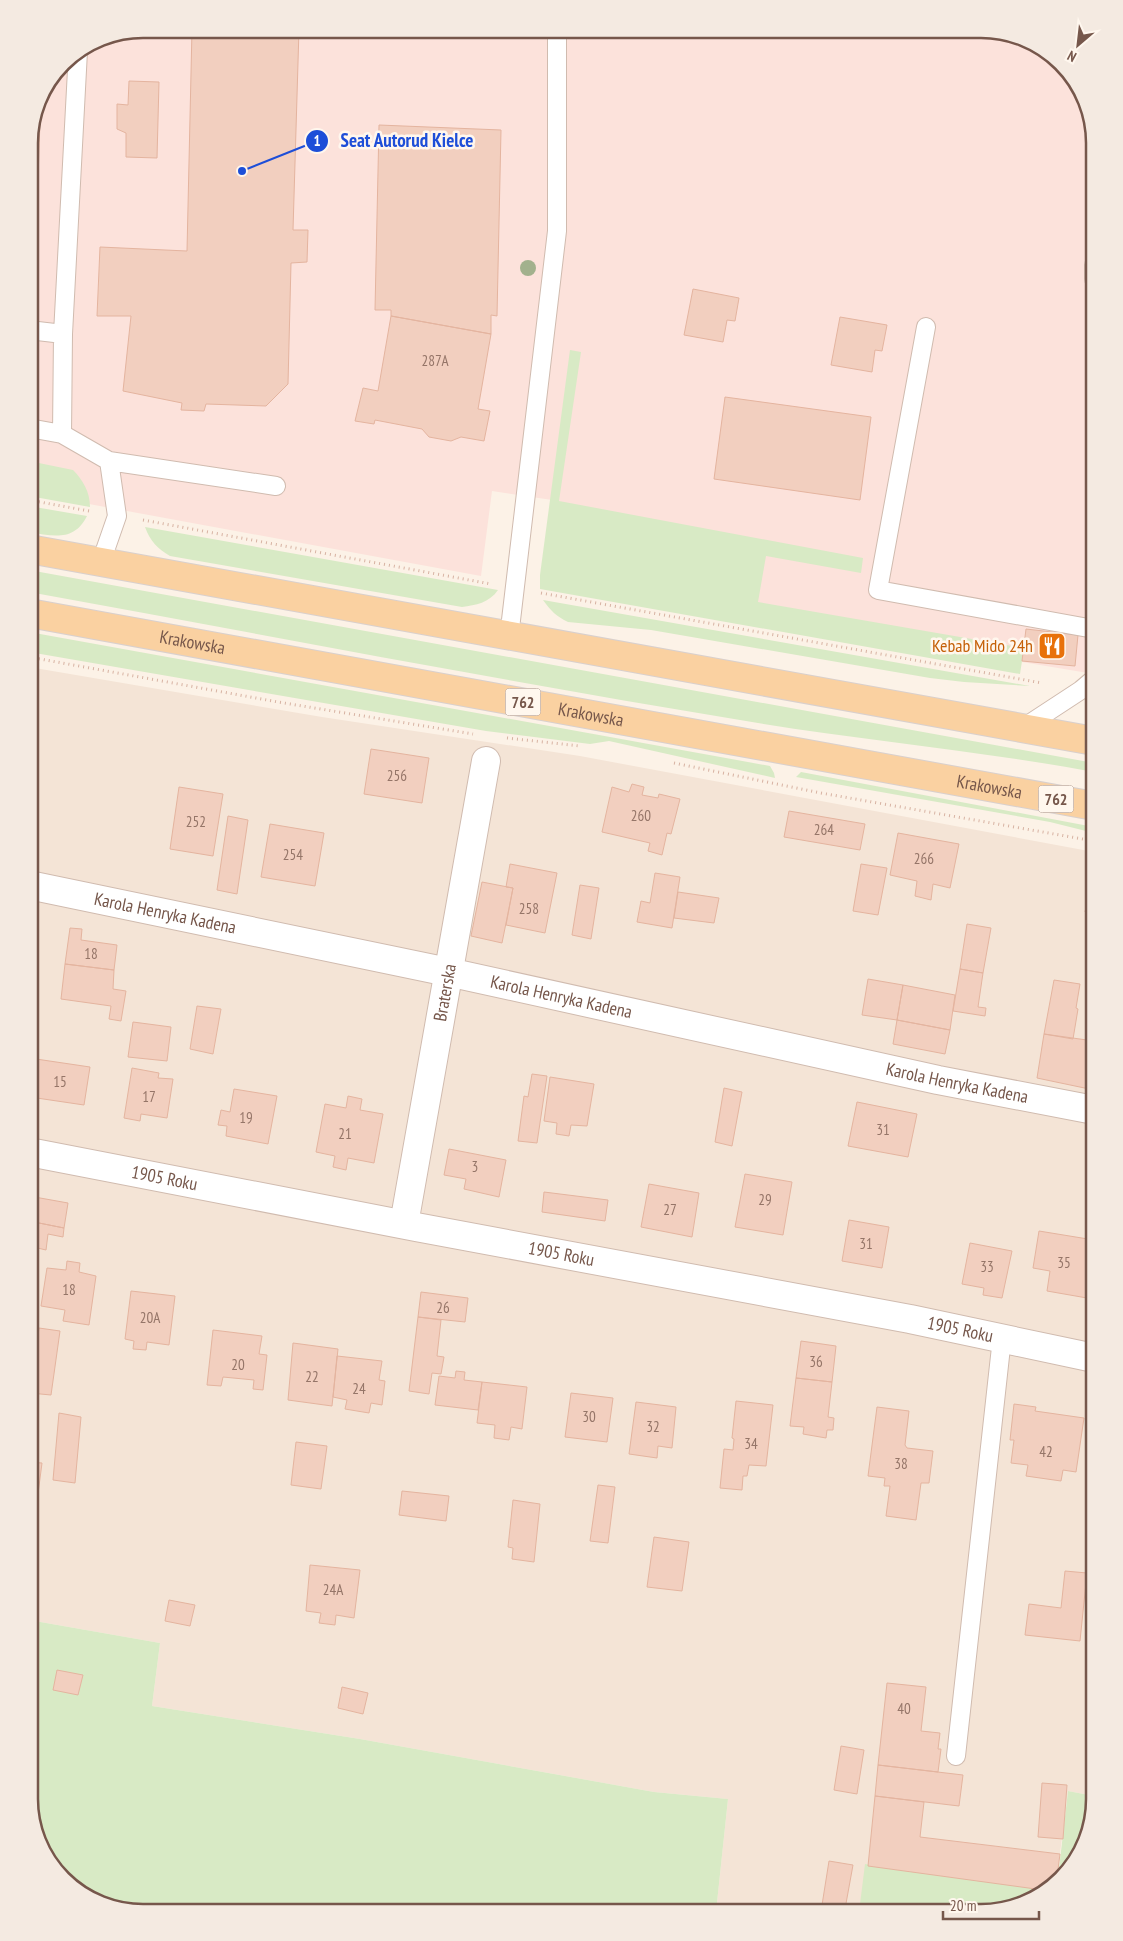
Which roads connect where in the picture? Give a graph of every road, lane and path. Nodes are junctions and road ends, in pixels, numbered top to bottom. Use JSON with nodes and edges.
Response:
{"nodes":[{"id":1,"x":558,"y":38,"type":"edge"},
{"id":2,"x":78,"y":60,"type":"edge"},
{"id":3,"x":926,"y":327,"type":"dead end"},
{"id":4,"x":38,"y":331,"type":"edge"},
{"id":5,"x":63,"y":334,"type":"junction"},
{"id":6,"x":38,"y":430,"type":"edge"},
{"id":7,"x":62,"y":434,"type":"junction"},
{"id":8,"x":109,"y":461,"type":"junction"},
{"id":9,"x":276,"y":486,"type":"dead end"},
{"id":10,"x":38,"y":502,"type":"edge"},
{"id":11,"x":89,"y":511,"type":"dead end"},
{"id":12,"x":143,"y":520,"type":"dead end"},
{"id":13,"x":38,"y":551,"type":"edge"},
{"id":14,"x":101,"y":562,"type":"junction"},
{"id":15,"x":501,"y":586,"type":"dead end"},
{"id":16,"x":541,"y":593,"type":"dead end"},
{"id":17,"x":38,"y":615,"type":"edge"},
{"id":18,"x":1086,"y":628,"type":"edge"},
{"id":19,"x":509,"y":637,"type":"junction"},
{"id":20,"x":38,"y":659,"type":"edge"},
{"id":21,"x":1086,"y":685,"type":"edge"},
{"id":22,"x":1086,"y":686,"type":"edge"},
{"id":23,"x":1023,"y":728,"type":"junction"},
{"id":24,"x":476,"y":734,"type":"dead end"},
{"id":25,"x":504,"y":738,"type":"dead end"},
{"id":26,"x":1086,"y":740,"type":"edge"},
{"id":27,"x":588,"y":747,"type":"dead end"},
{"id":28,"x":486,"y":761,"type":"dead end"},
{"id":29,"x":665,"y":762,"type":"dead end"},
{"id":30,"x":1086,"y":805,"type":"edge"},
{"id":31,"x":1086,"y":840,"type":"edge"},
{"id":32,"x":38,"y":887,"type":"edge"},
{"id":33,"x":448,"y":972,"type":"junction"},
{"id":34,"x":1086,"y":1108,"type":"edge"},
{"id":35,"x":38,"y":1154,"type":"edge"},
{"id":36,"x":404,"y":1224,"type":"junction"},
{"id":37,"x":1002,"y":1338,"type":"junction"},
{"id":38,"x":1086,"y":1356,"type":"edge"},
{"id":39,"x":956,"y":1756,"type":"dead end"}],
"edges":[{"from":1,"to":19,"type":"lane"},
{"from":2,"to":5,"type":"lane"},
{"from":3,"to":18,"type":"lane"},
{"from":4,"to":5,"type":"lane"},
{"from":5,"to":7,"type":"lane"},
{"from":6,"to":7,"type":"lane"},
{"from":7,"to":8,"type":"lane"},
{"from":8,"to":9,"type":"lane"},
{"from":8,"to":14,"type":"lane"},
{"from":10,"to":11,"type":"path"},
{"from":12,"to":15,"type":"path"},
{"from":13,"to":14,"type":"main road"},
{"from":14,"to":19,"type":"main road"},
{"from":16,"to":21,"type":"path"},
{"from":17,"to":30,"type":"main road","name":"Krakowska","number":"762"},
{"from":19,"to":23,"type":"main road"},
{"from":20,"to":24,"type":"path"},
{"from":22,"to":23,"type":"lane"},
{"from":23,"to":26,"type":"main road"},
{"from":25,"to":27,"type":"path"},
{"from":28,"to":33,"type":"street","name":"Braterska"},
{"from":29,"to":31,"type":"path"},
{"from":32,"to":33,"type":"street","name":"Karola Henryka Kadena"},
{"from":33,"to":34,"type":"street","name":"Karola Henryka Kadena"},
{"from":33,"to":36,"type":"street","name":"Braterska"},
{"from":35,"to":36,"type":"street","name":"1905 Roku"},
{"from":36,"to":37,"type":"street","name":"1905 Roku"},
{"from":37,"to":38,"type":"street","name":"1905 Roku"},
{"from":37,"to":39,"type":"lane"}]}
